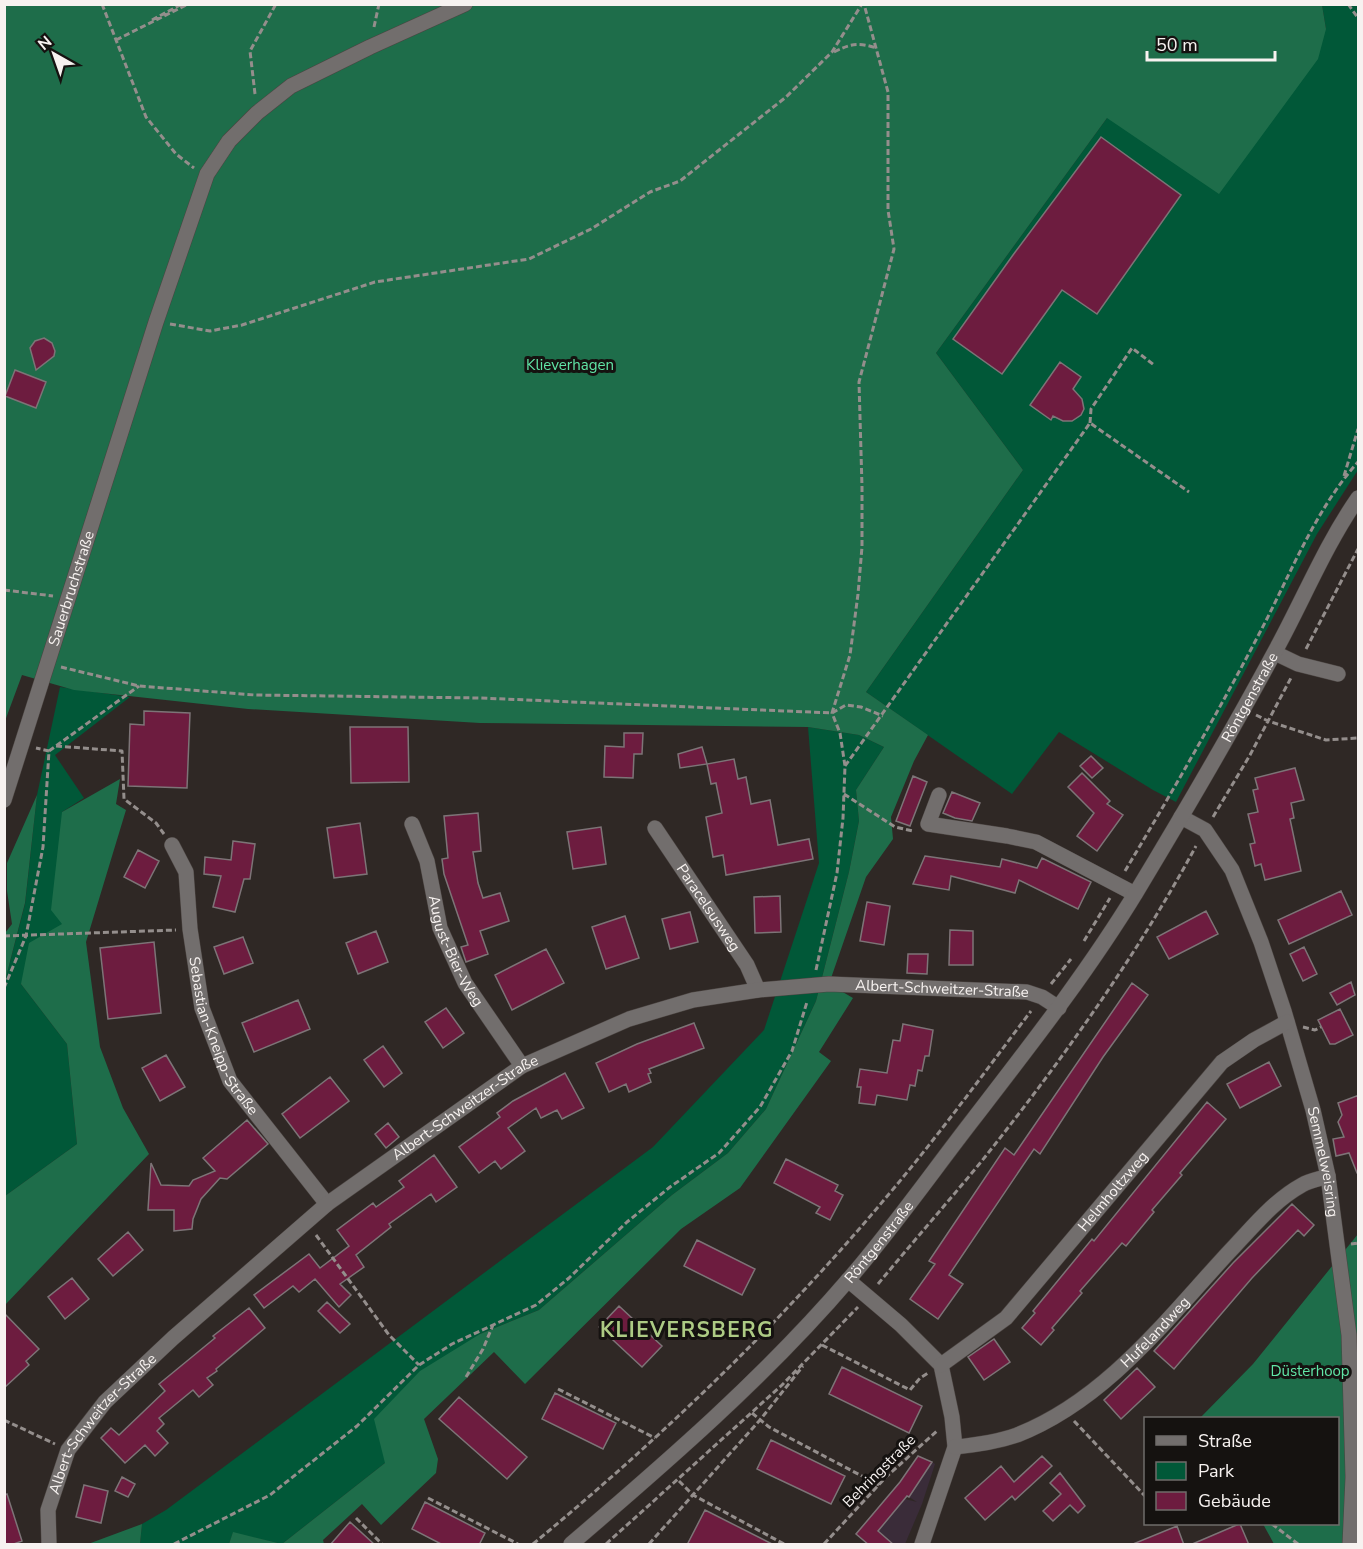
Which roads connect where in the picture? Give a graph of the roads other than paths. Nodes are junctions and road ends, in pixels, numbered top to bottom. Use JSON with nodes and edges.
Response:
{"nodes":[{"id":1,"x":465,"y":4,"type":"edge"},
{"id":2,"x":1359,"y":498,"type":"edge"},
{"id":3,"x":1275,"y":653,"type":"junction"},
{"id":4,"x":1338,"y":674,"type":"dead end"},
{"id":5,"x":939,"y":795,"type":"dead end"},
{"id":6,"x":4,"y":800,"type":"edge"},
{"id":7,"x":1180,"y":817,"type":"junction"},
{"id":8,"x":412,"y":824,"type":"dead end"},
{"id":9,"x":655,"y":828,"type":"dead end"},
{"id":10,"x":172,"y":845,"type":"road end"},
{"id":11,"x":1135,"y":894,"type":"junction"},
{"id":12,"x":758,"y":990,"type":"junction"},
{"id":13,"x":1059,"y":1008,"type":"junction"},
{"id":14,"x":1287,"y":1022,"type":"junction"},
{"id":15,"x":522,"y":1066,"type":"junction"},
{"id":16,"x":1328,"y":1176,"type":"junction"},
{"id":17,"x":327,"y":1204,"type":"junction"},
{"id":18,"x":848,"y":1280,"type":"junction"},
{"id":19,"x":941,"y":1365,"type":"junction"},
{"id":20,"x":955,"y":1447,"type":"junction"},
{"id":21,"x":49,"y":1545,"type":"edge"},
{"id":22,"x":572,"y":1545,"type":"edge"},
{"id":23,"x":922,"y":1545,"type":"edge"},
{"id":24,"x":1350,"y":1545,"type":"edge"}],
"edges":[{"from":1,"to":6,"type":"street","name":"Sauerbruchstraße"},
{"from":2,"to":3,"type":"street","name":"Röntgenstraße"},
{"from":3,"to":4,"type":"street"},
{"from":3,"to":7,"type":"street","name":"Röntgenstraße"},
{"from":5,"to":11,"type":"street"},
{"from":7,"to":11,"type":"street","name":"Röntgenstraße"},
{"from":7,"to":14,"type":"street","name":"Semmelweisring"},
{"from":8,"to":15,"type":"street","name":"August-Bier-Weg"},
{"from":9,"to":12,"type":"street","name":"Paracelsusweg"},
{"from":10,"to":17,"type":"street","name":"Sebastian-Kneipp-Straße"},
{"from":11,"to":13,"type":"street","name":"Röntgenstraße"},
{"from":12,"to":13,"type":"street","name":"Albert-Schweitzer-Straße"},
{"from":12,"to":15,"type":"street","name":"Albert-Schweitzer-Straße"},
{"from":13,"to":18,"type":"street","name":"Röntgenstraße"},
{"from":14,"to":16,"type":"street","name":"Semmelweisring"},
{"from":14,"to":19,"type":"street","name":"Helmholtzweg"},
{"from":15,"to":17,"type":"street","name":"Albert-Schweitzer-Straße"},
{"from":16,"to":20,"type":"street","name":"Hufelandweg"},
{"from":16,"to":24,"type":"street","name":"Semmelweisring"},
{"from":17,"to":21,"type":"street","name":"Albert-Schweitzer-Straße"},
{"from":18,"to":19,"type":"street"},
{"from":18,"to":22,"type":"street","name":"Röntgenstraße"},
{"from":19,"to":20,"type":"street"},
{"from":20,"to":23,"type":"street"}]}
